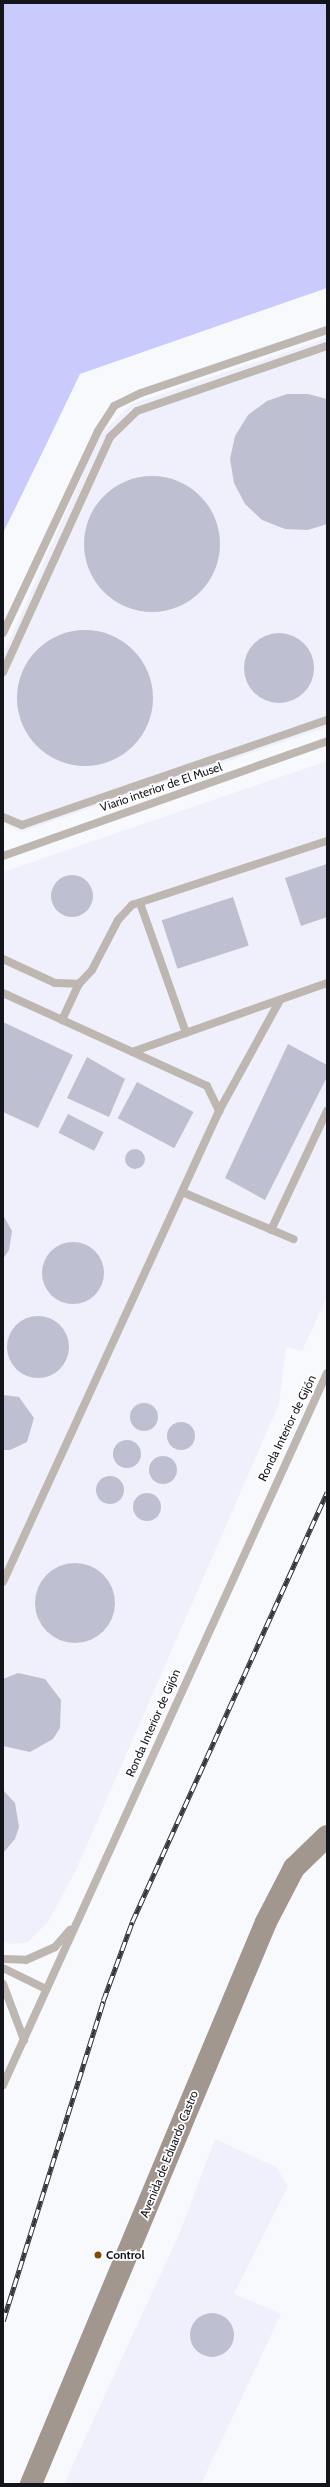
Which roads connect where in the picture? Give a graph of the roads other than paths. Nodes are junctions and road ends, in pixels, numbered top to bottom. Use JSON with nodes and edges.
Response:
{"nodes":[{"id":1,"x":327,"y":330,"type":"edge"},
{"id":2,"x":327,"y":346,"type":"edge"},
{"id":3,"x":3,"y":634,"type":"edge"},
{"id":4,"x":3,"y":672,"type":"edge"},
{"id":5,"x":327,"y":720,"type":"edge"},
{"id":6,"x":327,"y":741,"type":"edge"},
{"id":7,"x":3,"y":817,"type":"edge"},
{"id":8,"x":327,"y":841,"type":"edge"},
{"id":9,"x":3,"y":856,"type":"edge"},
{"id":10,"x":140,"y":903,"type":"junction"},
{"id":11,"x":3,"y":959,"type":"edge"},
{"id":12,"x":327,"y":983,"type":"edge"},
{"id":13,"x":79,"y":984,"type":"junction"},
{"id":14,"x":3,"y":993,"type":"edge"},
{"id":15,"x":280,"y":1000,"type":"junction"},
{"id":16,"x":62,"y":1020,"type":"junction"},
{"id":17,"x":186,"y":1033,"type":"junction"},
{"id":18,"x":132,"y":1052,"type":"junction"},
{"id":19,"x":219,"y":1111,"type":"junction"},
{"id":20,"x":327,"y":1111,"type":"edge"},
{"id":21,"x":182,"y":1192,"type":"junction"},
{"id":22,"x":271,"y":1230,"type":"junction"},
{"id":23,"x":293,"y":1239,"type":"dead end"},
{"id":24,"x":327,"y":1373,"type":"edge"},
{"id":25,"x":3,"y":1582,"type":"edge"},
{"id":26,"x":327,"y":1836,"type":"edge"},
{"id":27,"x":75,"y":1924,"type":"junction"},
{"id":28,"x":3,"y":1959,"type":"edge"},
{"id":29,"x":3,"y":1968,"type":"edge"},
{"id":30,"x":3,"y":1984,"type":"edge"},
{"id":31,"x":46,"y":1990,"type":"junction"},
{"id":32,"x":24,"y":2040,"type":"junction"},
{"id":33,"x":3,"y":2085,"type":"edge"},
{"id":34,"x":31,"y":2484,"type":"edge"}],
"edges":[{"from":1,"to":3,"type":"lane"},
{"from":2,"to":4,"type":"lane"},
{"from":5,"to":7,"type":"lane"},
{"from":6,"to":9,"type":"lane","name":"Viario interior de El Musel"},
{"from":8,"to":10,"type":"lane"},
{"from":10,"to":13,"type":"lane"},
{"from":10,"to":17,"type":"lane"},
{"from":11,"to":13,"type":"lane"},
{"from":12,"to":15,"type":"lane"},
{"from":13,"to":16,"type":"lane"},
{"from":14,"to":16,"type":"lane"},
{"from":15,"to":17,"type":"lane"},
{"from":15,"to":19,"type":"lane"},
{"from":16,"to":18,"type":"lane"},
{"from":17,"to":18,"type":"lane"},
{"from":18,"to":19,"type":"lane"},
{"from":19,"to":21,"type":"lane"},
{"from":20,"to":22,"type":"lane"},
{"from":21,"to":22,"type":"lane"},
{"from":21,"to":25,"type":"lane"},
{"from":22,"to":23,"type":"lane"},
{"from":24,"to":27,"type":"lane","name":"Ronda Interior de Gijón"},
{"from":26,"to":34,"type":"street","name":"Avenida de Eduardo Castro"},
{"from":27,"to":28,"type":"lane"},
{"from":27,"to":31,"type":"lane","name":"Ronda Interior de Gijón"},
{"from":29,"to":31,"type":"lane"},
{"from":30,"to":32,"type":"lane"},
{"from":31,"to":32,"type":"lane","name":"Ronda Interior de Gijón"},
{"from":32,"to":33,"type":"lane","name":"Ronda Interior de Gijón"}]}
